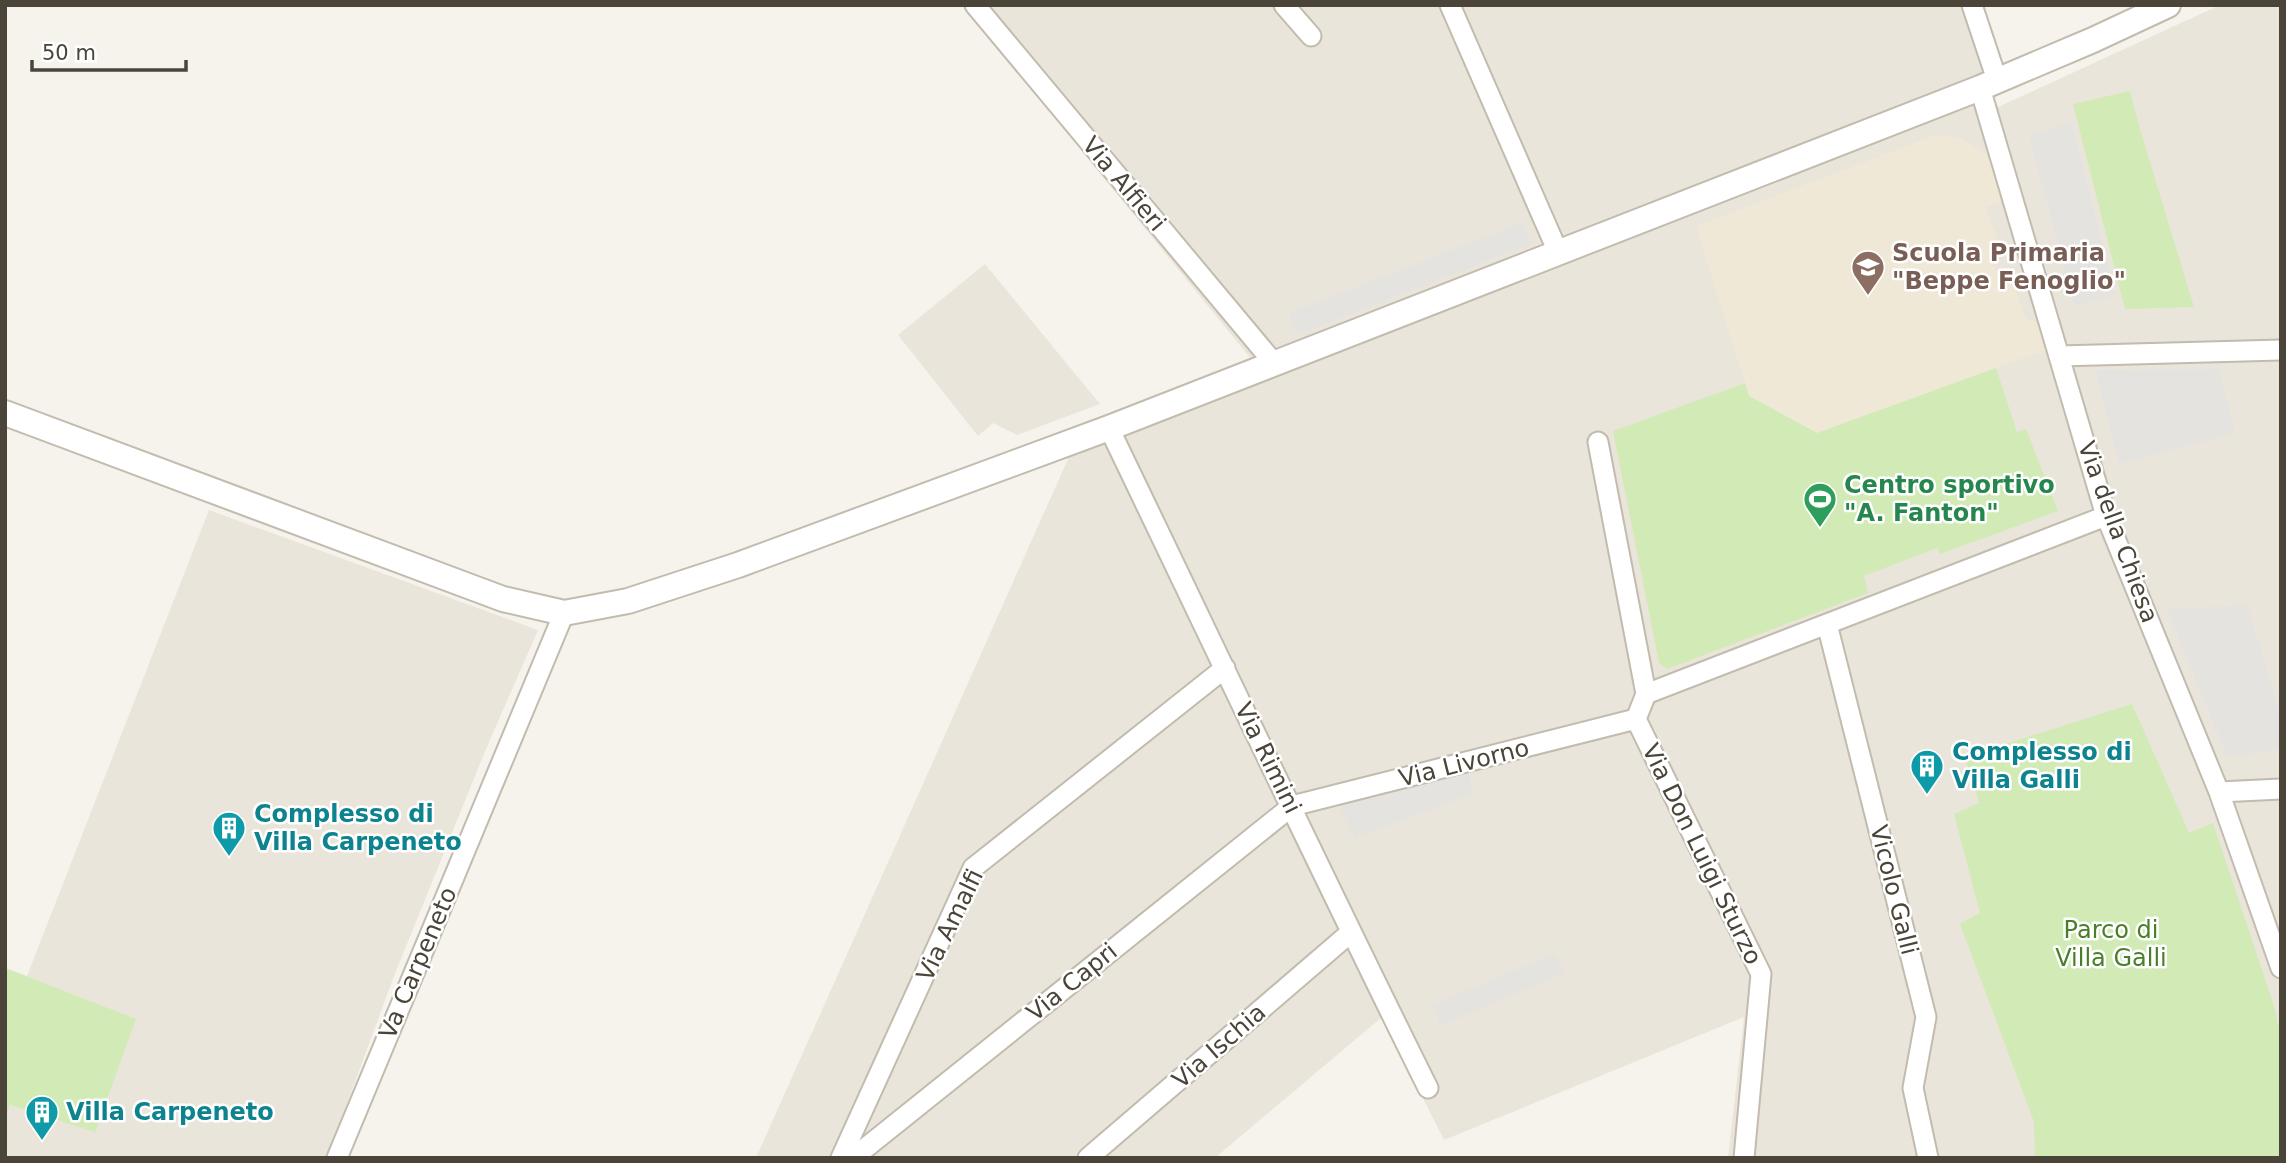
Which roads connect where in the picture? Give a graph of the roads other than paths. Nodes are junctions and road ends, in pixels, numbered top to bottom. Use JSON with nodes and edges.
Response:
{"nodes":[{"id":1,"x":975,"y":5,"type":"edge"},
{"id":2,"x":1284,"y":5,"type":"edge"},
{"id":3,"x":1450,"y":5,"type":"edge"},
{"id":4,"x":1972,"y":5,"type":"edge"},
{"id":5,"x":2168,"y":5,"type":"edge"},
{"id":6,"x":1311,"y":36,"type":"dead end"},
{"id":7,"x":1988,"y":84,"type":"junction"},
{"id":8,"x":1558,"y":252,"type":"junction"},
{"id":9,"x":2281,"y":350,"type":"edge"},
{"id":10,"x":2059,"y":356,"type":"junction"},
{"id":11,"x":1273,"y":362,"type":"junction"},
{"id":12,"x":5,"y":413,"type":"edge"},
{"id":13,"x":1109,"y":428,"type":"junction"},
{"id":14,"x":1598,"y":442,"type":"dead end"},
{"id":15,"x":2106,"y":516,"type":"junction"},
{"id":16,"x":564,"y":613,"type":"junction"},
{"id":17,"x":1827,"y":624,"type":"junction"},
{"id":18,"x":1225,"y":668,"type":"junction"},
{"id":19,"x":1646,"y":694,"type":"junction"},
{"id":20,"x":1636,"y":719,"type":"junction"},
{"id":21,"x":2281,"y":789,"type":"edge"},
{"id":22,"x":2219,"y":792,"type":"junction"},
{"id":23,"x":1292,"y":806,"type":"junction"},
{"id":24,"x":1350,"y":933,"type":"junction"},
{"id":25,"x":2281,"y":968,"type":"edge"},
{"id":26,"x":1427,"y":1088,"type":"dead end"},
{"id":27,"x":337,"y":1158,"type":"edge"},
{"id":28,"x":841,"y":1158,"type":"edge"},
{"id":29,"x":853,"y":1158,"type":"edge"},
{"id":30,"x":1088,"y":1158,"type":"edge"},
{"id":31,"x":1744,"y":1158,"type":"edge"},
{"id":32,"x":1928,"y":1158,"type":"edge"}],
"edges":[{"from":1,"to":11,"type":"street","name":"Via Alfieri"},
{"from":2,"to":6,"type":"street"},
{"from":3,"to":8,"type":"street"},
{"from":4,"to":7,"type":"street","name":"Via della Chiesa"},
{"from":5,"to":7,"type":"street"},
{"from":7,"to":8,"type":"street"},
{"from":7,"to":10,"type":"street","name":"Via della Chiesa"},
{"from":8,"to":11,"type":"street"},
{"from":9,"to":10,"type":"street"},
{"from":10,"to":15,"type":"street","name":"Via della Chiesa"},
{"from":11,"to":13,"type":"street"},
{"from":12,"to":16,"type":"street"},
{"from":13,"to":16,"type":"street"},
{"from":13,"to":18,"type":"street","name":"Via Rimini"},
{"from":14,"to":19,"type":"street"},
{"from":15,"to":17,"type":"street"},
{"from":15,"to":22,"type":"street","name":"Via della Chiesa"},
{"from":16,"to":27,"type":"street","name":"Va Carpeneto"},
{"from":17,"to":19,"type":"street"},
{"from":17,"to":32,"type":"street","name":"Vicolo Galli"},
{"from":18,"to":23,"type":"street","name":"Via Rimini"},
{"from":18,"to":28,"type":"street","name":"Via Amalfi"},
{"from":19,"to":20,"type":"street"},
{"from":20,"to":23,"type":"street","name":"Via Livorno"},
{"from":20,"to":31,"type":"street","name":"Via Don Luigi Sturzo"},
{"from":21,"to":22,"type":"street"},
{"from":22,"to":25,"type":"street","name":"Via della Chiesa"},
{"from":23,"to":24,"type":"street","name":"Via Rimini"},
{"from":23,"to":29,"type":"street","name":"Via Capri"},
{"from":24,"to":26,"type":"street","name":"Via Rimini"},
{"from":24,"to":30,"type":"street","name":"Via Ischia"}]}
